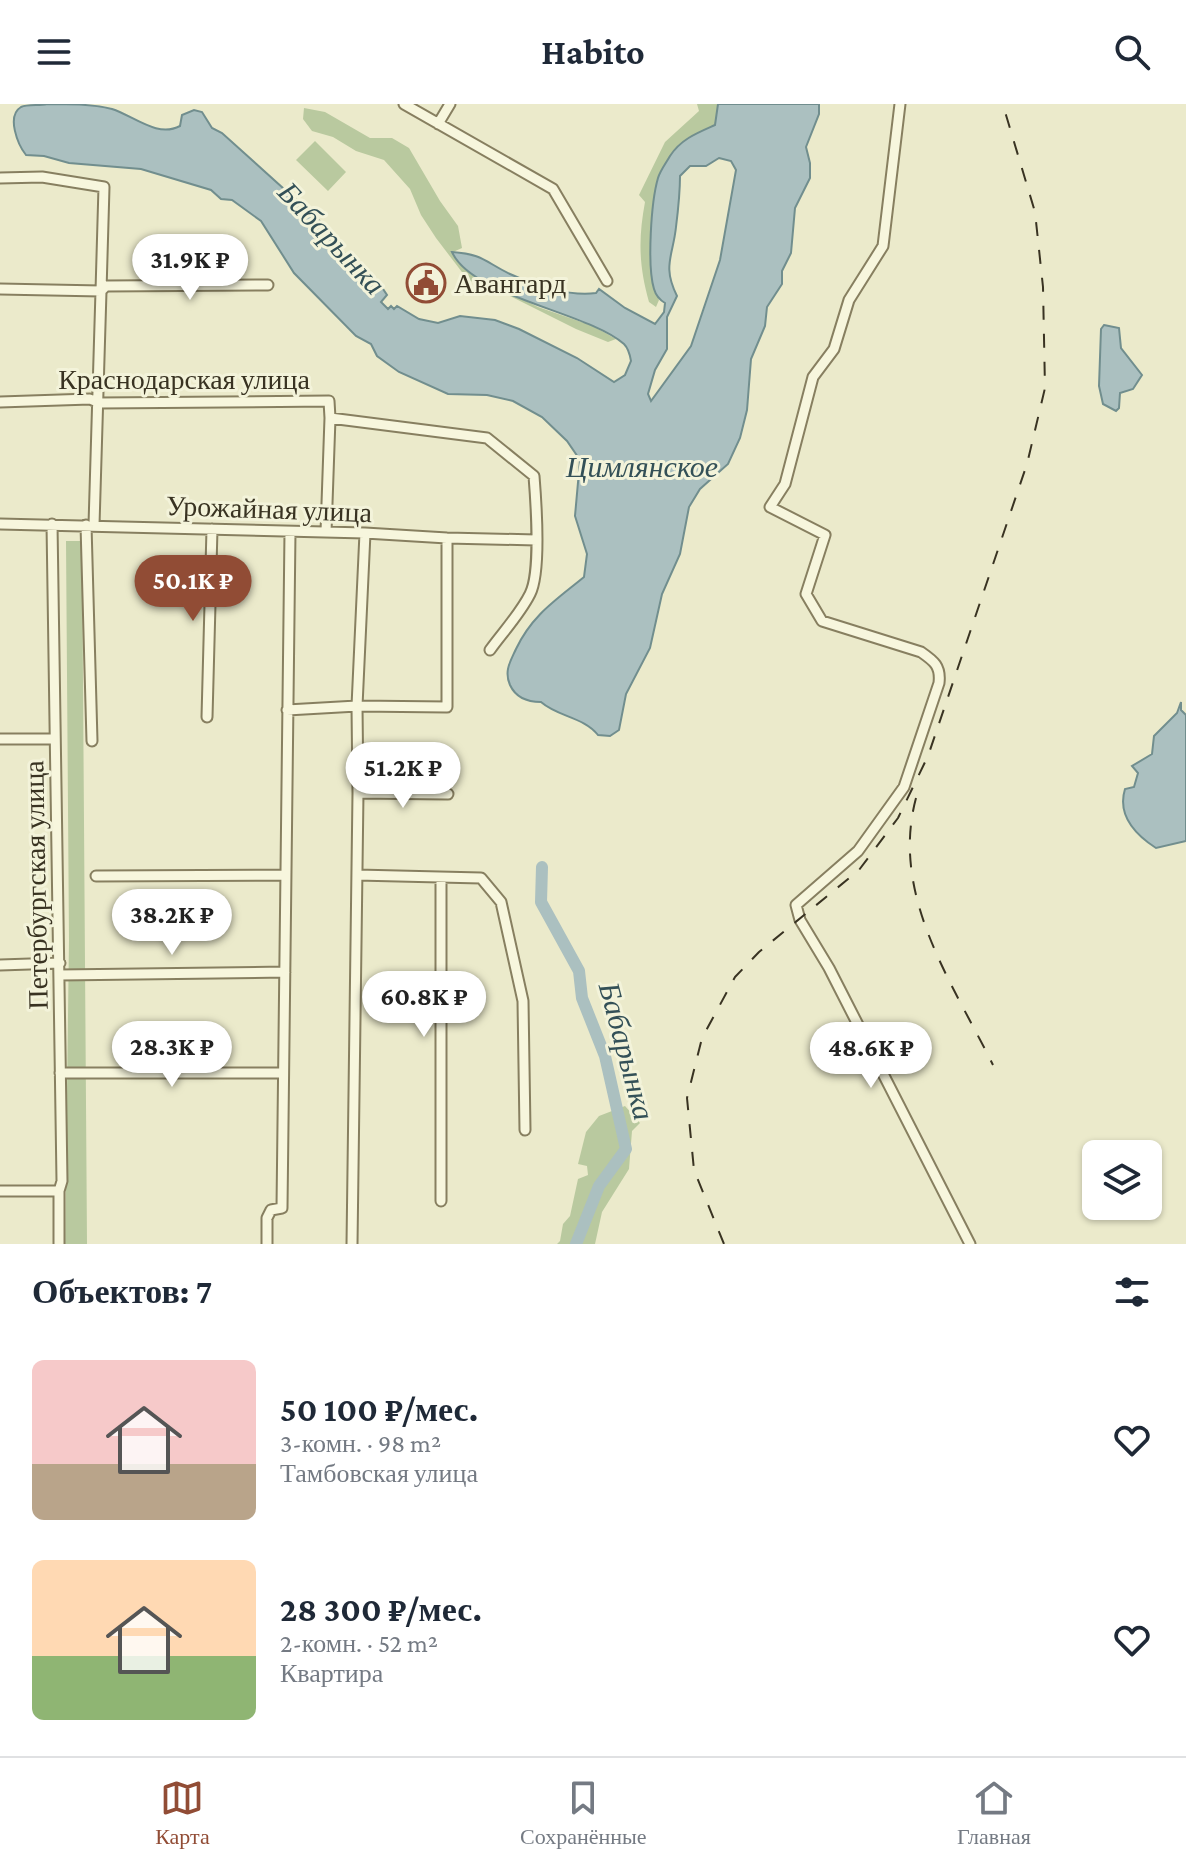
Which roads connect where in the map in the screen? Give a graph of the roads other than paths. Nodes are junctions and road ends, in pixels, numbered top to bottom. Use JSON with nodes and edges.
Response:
{"nodes":[{"id":1,"x":404,"y":104,"type":"edge"},
{"id":2,"x":450,"y":104,"type":"edge"},
{"id":3,"x":900,"y":104,"type":"edge"},
{"id":4,"x":438,"y":124,"type":"junction"},
{"id":5,"x":0,"y":178,"type":"edge"},
{"id":6,"x":607,"y":281,"type":"dead end"},
{"id":7,"x":268,"y":285,"type":"dead end"},
{"id":8,"x":0,"y":289,"type":"edge"},
{"id":9,"x":101,"y":291,"type":"junction"},
{"id":10,"x":0,"y":402,"type":"edge"},
{"id":11,"x":99,"y":403,"type":"junction"},
{"id":12,"x":330,"y":418,"type":"junction"},
{"id":13,"x":0,"y":524,"type":"edge"},
{"id":14,"x":52,"y":524,"type":"junction"},
{"id":15,"x":90,"y":525,"type":"junction"},
{"id":16,"x":212,"y":529,"type":"junction"},
{"id":17,"x":290,"y":532,"type":"junction"},
{"id":18,"x":326,"y":532,"type":"junction"},
{"id":19,"x":365,"y":533,"type":"junction"},
{"id":20,"x":447,"y":538,"type":"junction"},
{"id":21,"x":536,"y":540,"type":"junction"},
{"id":22,"x":490,"y":650,"type":"dead end"},
{"id":23,"x":357,"y":706,"type":"junction"},
{"id":24,"x":287,"y":710,"type":"junction"},
{"id":25,"x":207,"y":717,"type":"dead end"},
{"id":26,"x":0,"y":739,"type":"edge"},
{"id":27,"x":54,"y":739,"type":"junction"},
{"id":28,"x":92,"y":741,"type":"dead end"},
{"id":29,"x":358,"y":793,"type":"junction"},
{"id":30,"x":448,"y":794,"type":"dead end"},
{"id":31,"x":285,"y":875,"type":"junction"},
{"id":32,"x":357,"y":875,"type":"junction"},
{"id":33,"x":96,"y":876,"type":"dead end"},
{"id":34,"x":441,"y":878,"type":"junction"},
{"id":35,"x":60,"y":963,"type":"junction"},
{"id":36,"x":0,"y":965,"type":"edge"},
{"id":37,"x":285,"y":972,"type":"junction"},
{"id":38,"x":60,"y":975,"type":"junction"},
{"id":39,"x":60,"y":1073,"type":"junction"},
{"id":40,"x":283,"y":1073,"type":"junction"},
{"id":41,"x":525,"y":1130,"type":"dead end"},
{"id":42,"x":0,"y":1191,"type":"edge"},
{"id":43,"x":59,"y":1191,"type":"junction"},
{"id":44,"x":441,"y":1201,"type":"dead end"},
{"id":45,"x":59,"y":1244,"type":"edge"},
{"id":46,"x":267,"y":1244,"type":"edge"},
{"id":47,"x":352,"y":1244,"type":"edge"},
{"id":48,"x":970,"y":1244,"type":"edge"}],
"edges":[{"from":1,"to":4,"type":"street"},
{"from":2,"to":4,"type":"street"},
{"from":3,"to":48,"type":"street"},
{"from":4,"to":6,"type":"street"},
{"from":5,"to":9,"type":"street"},
{"from":7,"to":9,"type":"street"},
{"from":8,"to":9,"type":"street"},
{"from":9,"to":11,"type":"street"},
{"from":10,"to":11,"type":"street","name":"Краснодарская улица"},
{"from":11,"to":12,"type":"street","name":"Краснодарская улица"},
{"from":11,"to":15,"type":"street"},
{"from":12,"to":18,"type":"street"},
{"from":12,"to":21,"type":"street","name":"Краснодарская улица"},
{"from":13,"to":14,"type":"street","name":"Урожайная улица"},
{"from":14,"to":15,"type":"street","name":"Урожайная улица"},
{"from":14,"to":27,"type":"street","name":"Петербургская улица"},
{"from":15,"to":16,"type":"street","name":"Урожайная улица"},
{"from":15,"to":28,"type":"street"},
{"from":16,"to":17,"type":"street","name":"Урожайная улица"},
{"from":16,"to":25,"type":"street"},
{"from":17,"to":18,"type":"street","name":"Урожайная улица"},
{"from":17,"to":24,"type":"street"},
{"from":18,"to":19,"type":"street","name":"Урожайная улица"},
{"from":19,"to":20,"type":"street","name":"Урожайная улица"},
{"from":19,"to":23,"type":"street"},
{"from":20,"to":21,"type":"street","name":"Урожайная улица"},
{"from":20,"to":23,"type":"street"},
{"from":21,"to":22,"type":"street","name":"Краснодарская улица"},
{"from":23,"to":24,"type":"street"},
{"from":23,"to":29,"type":"street"},
{"from":24,"to":31,"type":"street"},
{"from":26,"to":27,"type":"street"},
{"from":27,"to":35,"type":"street","name":"Петербургская улица"},
{"from":29,"to":30,"type":"street"},
{"from":29,"to":32,"type":"street"},
{"from":31,"to":33,"type":"street"},
{"from":31,"to":37,"type":"street"},
{"from":32,"to":34,"type":"street"},
{"from":32,"to":47,"type":"street"},
{"from":34,"to":41,"type":"street"},
{"from":34,"to":44,"type":"street"},
{"from":35,"to":36,"type":"street"},
{"from":35,"to":38,"type":"street","name":"Петербургская улица"},
{"from":37,"to":38,"type":"street"},
{"from":37,"to":40,"type":"street"},
{"from":38,"to":39,"type":"street","name":"Петербургская улица"},
{"from":39,"to":40,"type":"street"},
{"from":39,"to":43,"type":"street","name":"Петербургская улица"},
{"from":40,"to":46,"type":"street"},
{"from":42,"to":43,"type":"street"},
{"from":43,"to":45,"type":"street","name":"Петербургская улица"}]}
